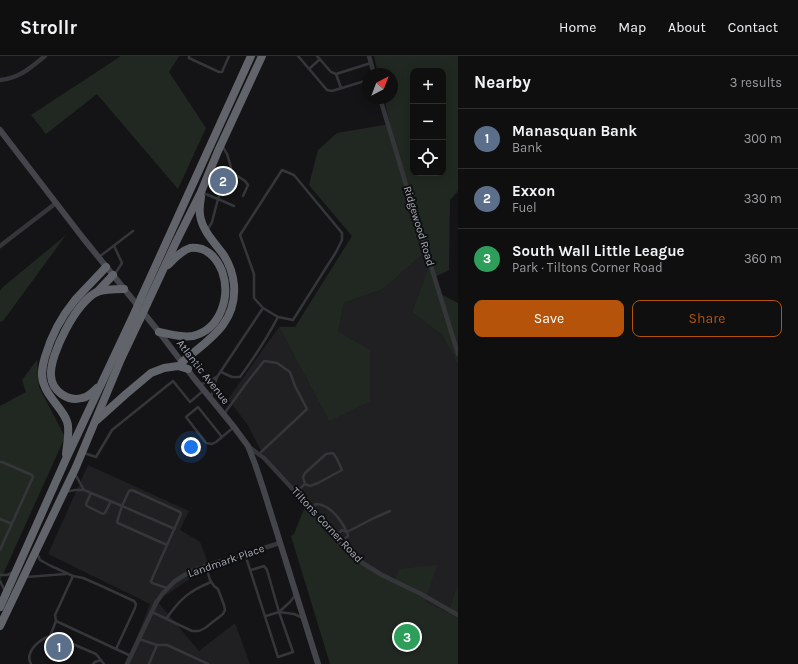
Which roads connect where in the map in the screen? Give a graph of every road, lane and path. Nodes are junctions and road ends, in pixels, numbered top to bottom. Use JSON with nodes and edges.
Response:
{"nodes":[{"id":1,"x":45,"y":56,"type":"edge"},
{"id":2,"x":189,"y":56,"type":"edge"},
{"id":3,"x":224,"y":56,"type":"edge"},
{"id":4,"x":251,"y":56,"type":"edge"},
{"id":5,"x":262,"y":56,"type":"edge"},
{"id":6,"x":298,"y":56,"type":"edge"},
{"id":7,"x":369,"y":56,"type":"edge"},
{"id":8,"x":228,"y":57,"type":"edge"},
{"id":9,"x":318,"y":57,"type":"edge"},
{"id":10,"x":370,"y":63,"type":"junction"},
{"id":11,"x":372,"y":68,"type":"edge"},
{"id":12,"x":309,"y":69,"type":"junction"},
{"id":13,"x":336,"y":74,"type":"junction"},
{"id":14,"x":0,"y":80,"type":"edge"},
{"id":15,"x":362,"y":82,"type":"edge"},
{"id":16,"x":341,"y":88,"type":"junction"},
{"id":17,"x":382,"y":104,"type":"edge"},
{"id":18,"x":0,"y":130,"type":"edge"},
{"id":19,"x":221,"y":145,"type":"junction"},
{"id":20,"x":229,"y":172,"type":"junction"},
{"id":21,"x":222,"y":175,"type":"dead end"},
{"id":22,"x":226,"y":178,"type":"dead end"},
{"id":23,"x":230,"y":180,"type":"dead end"},
{"id":24,"x":219,"y":182,"type":"dead end"},
{"id":25,"x":223,"y":184,"type":"dead end"},
{"id":26,"x":227,"y":186,"type":"dead end"},
{"id":27,"x":221,"y":189,"type":"junction"},
{"id":28,"x":201,"y":192,"type":"junction"},
{"id":29,"x":243,"y":196,"type":"dead end"},
{"id":30,"x":218,"y":199,"type":"junction"},
{"id":31,"x":56,"y":203,"type":"junction"},
{"id":32,"x":234,"y":206,"type":"dead end"},
{"id":33,"x":133,"y":231,"type":"dead end"},
{"id":34,"x":206,"y":232,"type":"junction"},
{"id":35,"x":0,"y":246,"type":"edge"},
{"id":36,"x":114,"y":246,"type":"junction"},
{"id":37,"x":99,"y":257,"type":"junction"},
{"id":38,"x":106,"y":267,"type":"junction"},
{"id":39,"x":164,"y":270,"type":"junction"},
{"id":40,"x":113,"y":276,"type":"junction"},
{"id":41,"x":124,"y":289,"type":"junction"},
{"id":42,"x":96,"y":292,"type":"junction"},
{"id":43,"x":263,"y":308,"type":"junction"},
{"id":44,"x":278,"y":317,"type":"junction"},
{"id":45,"x":159,"y":332,"type":"junction"},
{"id":46,"x":458,"y":354,"type":"edge"},
{"id":47,"x":182,"y":362,"type":"junction"},
{"id":48,"x":188,"y":369,"type":"junction"},
{"id":49,"x":221,"y":372,"type":"junction"},
{"id":50,"x":217,"y":377,"type":"junction"},
{"id":51,"x":101,"y":383,"type":"junction"},
{"id":52,"x":202,"y":387,"type":"junction"},
{"id":53,"x":211,"y":398,"type":"junction"},
{"id":54,"x":224,"y":414,"type":"junction"},
{"id":55,"x":95,"y":422,"type":"junction"},
{"id":56,"x":234,"y":427,"type":"junction"},
{"id":57,"x":222,"y":437,"type":"junction"},
{"id":58,"x":248,"y":446,"type":"junction"},
{"id":59,"x":82,"y":452,"type":"junction"},
{"id":60,"x":259,"y":455,"type":"junction"},
{"id":61,"x":66,"y":459,"type":"junction"},
{"id":62,"x":0,"y":462,"type":"edge"},
{"id":63,"x":73,"y":472,"type":"junction"},
{"id":64,"x":305,"y":484,"type":"junction"},
{"id":65,"x":84,"y":490,"type":"junction"},
{"id":66,"x":296,"y":492,"type":"junction"},
{"id":67,"x":63,"y":493,"type":"junction"},
{"id":68,"x":90,"y":493,"type":"junction"},
{"id":69,"x":111,"y":501,"type":"junction"},
{"id":70,"x":122,"y":506,"type":"junction"},
{"id":71,"x":311,"y":509,"type":"junction"},
{"id":72,"x":390,"y":511,"type":"dead end"},
{"id":73,"x":0,"y":519,"type":"edge"},
{"id":74,"x":12,"y":524,"type":"junction"},
{"id":75,"x":175,"y":529,"type":"junction"},
{"id":76,"x":347,"y":532,"type":"junction"},
{"id":77,"x":335,"y":537,"type":"junction"},
{"id":78,"x":280,"y":543,"type":"junction"},
{"id":79,"x":341,"y":543,"type":"junction"},
{"id":80,"x":167,"y":545,"type":"junction"},
{"id":81,"x":0,"y":550,"type":"edge"},
{"id":82,"x":35,"y":551,"type":"junction"},
{"id":83,"x":245,"y":554,"type":"junction"},
{"id":84,"x":206,"y":566,"type":"junction"},
{"id":85,"x":251,"y":570,"type":"junction"},
{"id":86,"x":16,"y":572,"type":"junction"},
{"id":87,"x":67,"y":574,"type":"junction"},
{"id":88,"x":0,"y":576,"type":"edge"},
{"id":89,"x":73,"y":576,"type":"junction"},
{"id":90,"x":23,"y":577,"type":"junction"},
{"id":91,"x":0,"y":581,"type":"edge"},
{"id":92,"x":212,"y":582,"type":"junction"},
{"id":93,"x":167,"y":588,"type":"junction"},
{"id":94,"x":6,"y":593,"type":"junction"},
{"id":95,"x":296,"y":594,"type":"junction"},
{"id":96,"x":0,"y":608,"type":"edge"},
{"id":97,"x":151,"y":612,"type":"junction"},
{"id":98,"x":279,"y":612,"type":"junction"},
{"id":99,"x":458,"y":615,"type":"edge"},
{"id":100,"x":266,"y":616,"type":"junction"},
{"id":101,"x":303,"y":618,"type":"junction"},
{"id":102,"x":166,"y":619,"type":"junction"},
{"id":103,"x":56,"y":621,"type":"junction"},
{"id":104,"x":0,"y":626,"type":"edge"},
{"id":105,"x":50,"y":636,"type":"junction"},
{"id":106,"x":139,"y":638,"type":"junction"},
{"id":107,"x":157,"y":645,"type":"junction"},
{"id":108,"x":116,"y":649,"type":"junction"},
{"id":109,"x":131,"y":656,"type":"junction"},
{"id":110,"x":101,"y":660,"type":"junction"},
{"id":111,"x":31,"y":664,"type":"edge"},
{"id":112,"x":93,"y":664,"type":"edge"},
{"id":113,"x":104,"y":664,"type":"edge"},
{"id":114,"x":127,"y":664,"type":"edge"},
{"id":115,"x":149,"y":664,"type":"edge"},
{"id":116,"x":208,"y":664,"type":"edge"},
{"id":117,"x":318,"y":664,"type":"edge"}],
"edges":[{"from":1,"to":14,"type":"street"},
{"from":2,"to":8,"type":"lane"},
{"from":3,"to":8,"type":"lane"},
{"from":4,"to":51,"type":"highway","bridge":true},
{"from":5,"to":19,"type":"highway"},
{"from":6,"to":12,"type":"lane"},
{"from":7,"to":10,"type":"street"},
{"from":9,"to":12,"type":"lane"},
{"from":9,"to":13,"type":"lane"},
{"from":10,"to":11,"type":"street"},
{"from":10,"to":13,"type":"lane"},
{"from":12,"to":16,"type":"lane"},
{"from":13,"to":16,"type":"lane"},
{"from":15,"to":16,"type":"lane"},
{"from":17,"to":46,"type":"street","name":"Ridgewood Road"},
{"from":18,"to":31,"type":"main road","name":"Atlantic Avenue"},
{"from":19,"to":20,"type":"lane"},
{"from":19,"to":28,"type":"highway"},
{"from":20,"to":21,"type":"lane"},
{"from":20,"to":22,"type":"lane"},
{"from":20,"to":23,"type":"lane"},
{"from":20,"to":29,"type":"lane"},
{"from":24,"to":27,"type":"lane"},
{"from":25,"to":27,"type":"lane"},
{"from":26,"to":27,"type":"lane"},
{"from":27,"to":30,"type":"lane"},
{"from":28,"to":30,"type":"lane"},
{"from":28,"to":34,"type":"highway"},
{"from":28,"to":39,"type":"highway"},
{"from":30,"to":32,"type":"lane"},
{"from":30,"to":34,"type":"lane"},
{"from":31,"to":35,"type":"street"},
{"from":31,"to":37,"type":"main road","name":"Atlantic Avenue"},
{"from":33,"to":36,"type":"lane"},
{"from":34,"to":47,"type":"highway"},
{"from":36,"to":37,"type":"lane"},
{"from":36,"to":40,"type":"lane"},
{"from":37,"to":38,"type":"main road","name":"Atlantic Avenue"},
{"from":38,"to":40,"type":"main road","name":"Atlantic Avenue"},
{"from":38,"to":61,"type":"highway"},
{"from":39,"to":45,"type":"highway"},
{"from":39,"to":55,"type":"highway","bridge":true},
{"from":40,"to":41,"type":"main road","name":"Atlantic Avenue"},
{"from":40,"to":42,"type":"highway"},
{"from":41,"to":42,"type":"highway"},
{"from":41,"to":45,"type":"main road","name":"Atlantic Avenue"},
{"from":42,"to":51,"type":"highway"},
{"from":43,"to":44,"type":"lane"},
{"from":43,"to":44,"type":"lane"},
{"from":43,"to":49,"type":"lane"},
{"from":44,"to":49,"type":"lane"},
{"from":45,"to":47,"type":"main road","name":"Atlantic Avenue"},
{"from":47,"to":48,"type":"main road","name":"Atlantic Avenue"},
{"from":48,"to":52,"type":"main road","name":"Atlantic Avenue"},
{"from":48,"to":55,"type":"highway"},
{"from":49,"to":50,"type":"lane"},
{"from":50,"to":52,"type":"lane"},
{"from":50,"to":53,"type":"lane"},
{"from":51,"to":61,"type":"highway"},
{"from":52,"to":53,"type":"main road","name":"Atlantic Avenue"},
{"from":52,"to":59,"type":"lane"},
{"from":53,"to":54,"type":"main road","name":"Atlantic Avenue"},
{"from":54,"to":56,"type":"main road","name":"Atlantic Avenue"},
{"from":54,"to":60,"type":"lane"},
{"from":55,"to":59,"type":"highway"},
{"from":56,"to":57,"type":"lane"},
{"from":56,"to":58,"type":"main road","name":"Atlantic Avenue"},
{"from":57,"to":57,"type":"lane"},
{"from":58,"to":60,"type":"street","name":"Tiltons Corner Road"},
{"from":58,"to":78,"type":"main road","name":"Atlantic Avenue"},
{"from":59,"to":63,"type":"highway"},
{"from":60,"to":66,"type":"street","name":"Tiltons Corner Road"},
{"from":61,"to":86,"type":"highway"},
{"from":62,"to":74,"type":"lane"},
{"from":63,"to":65,"type":"lane"},
{"from":63,"to":67,"type":"highway"},
{"from":64,"to":64,"type":"lane"},
{"from":64,"to":66,"type":"lane"},
{"from":65,"to":67,"type":"lane"},
{"from":65,"to":68,"type":"lane"},
{"from":66,"to":71,"type":"street","name":"Tiltons Corner Road"},
{"from":67,"to":82,"type":"highway"},
{"from":68,"to":69,"type":"lane"},
{"from":68,"to":69,"type":"lane"},
{"from":69,"to":70,"type":"lane"},
{"from":70,"to":75,"type":"lane"},
{"from":70,"to":75,"type":"lane"},
{"from":70,"to":80,"type":"lane"},
{"from":71,"to":76,"type":"lane"},
{"from":71,"to":77,"type":"street","name":"Tiltons Corner Road"},
{"from":72,"to":76,"type":"lane"},
{"from":73,"to":74,"type":"lane"},
{"from":74,"to":81,"type":"lane"},
{"from":75,"to":80,"type":"lane"},
{"from":76,"to":77,"type":"lane"},
{"from":76,"to":79,"type":"lane"},
{"from":77,"to":79,"type":"street","name":"Tiltons Corner Road"},
{"from":78,"to":83,"type":"street","name":"Landmark Place"},
{"from":78,"to":95,"type":"main road","name":"Atlantic Avenue"},
{"from":79,"to":99,"type":"street","name":"Tiltons Corner Road"},
{"from":80,"to":93,"type":"lane"},
{"from":82,"to":87,"type":"lane"},
{"from":82,"to":90,"type":"highway"},
{"from":83,"to":84,"type":"street","name":"Landmark Place"},
{"from":83,"to":85,"type":"lane"},
{"from":84,"to":92,"type":"lane"},
{"from":84,"to":93,"type":"street","name":"Landmark Place"},
{"from":85,"to":98,"type":"lane"},
{"from":85,"to":100,"type":"lane"},
{"from":86,"to":88,"type":"lane"},
{"from":86,"to":94,"type":"highway"},
{"from":87,"to":89,"type":"lane"},
{"from":87,"to":90,"type":"lane"},
{"from":89,"to":103,"type":"lane"},
{"from":89,"to":108,"type":"lane"},
{"from":90,"to":104,"type":"highway"},
{"from":91,"to":94,"type":"lane"},
{"from":92,"to":102,"type":"lane"},
{"from":92,"to":102,"type":"lane"},
{"from":93,"to":97,"type":"street","name":"Landmark Place"},
{"from":94,"to":96,"type":"highway"},
{"from":95,"to":98,"type":"lane"},
{"from":95,"to":101,"type":"main road","name":"Atlantic Avenue"},
{"from":97,"to":102,"type":"lane"},
{"from":97,"to":106,"type":"street","name":"Landmark Place"},
{"from":98,"to":100,"type":"lane"},
{"from":98,"to":100,"type":"lane"},
{"from":98,"to":101,"type":"lane"},
{"from":101,"to":117,"type":"main road","name":"Atlantic Avenue"},
{"from":103,"to":105,"type":"lane"},
{"from":103,"to":108,"type":"lane"},
{"from":105,"to":110,"type":"lane"},
{"from":105,"to":111,"type":"lane"},
{"from":106,"to":107,"type":"lane"},
{"from":106,"to":109,"type":"street","name":"Landmark Place"},
{"from":107,"to":115,"type":"lane"},
{"from":107,"to":116,"type":"lane"},
{"from":108,"to":109,"type":"lane"},
{"from":109,"to":114,"type":"street","name":"Landmark Place"},
{"from":110,"to":112,"type":"lane"},
{"from":110,"to":113,"type":"lane"}]}
